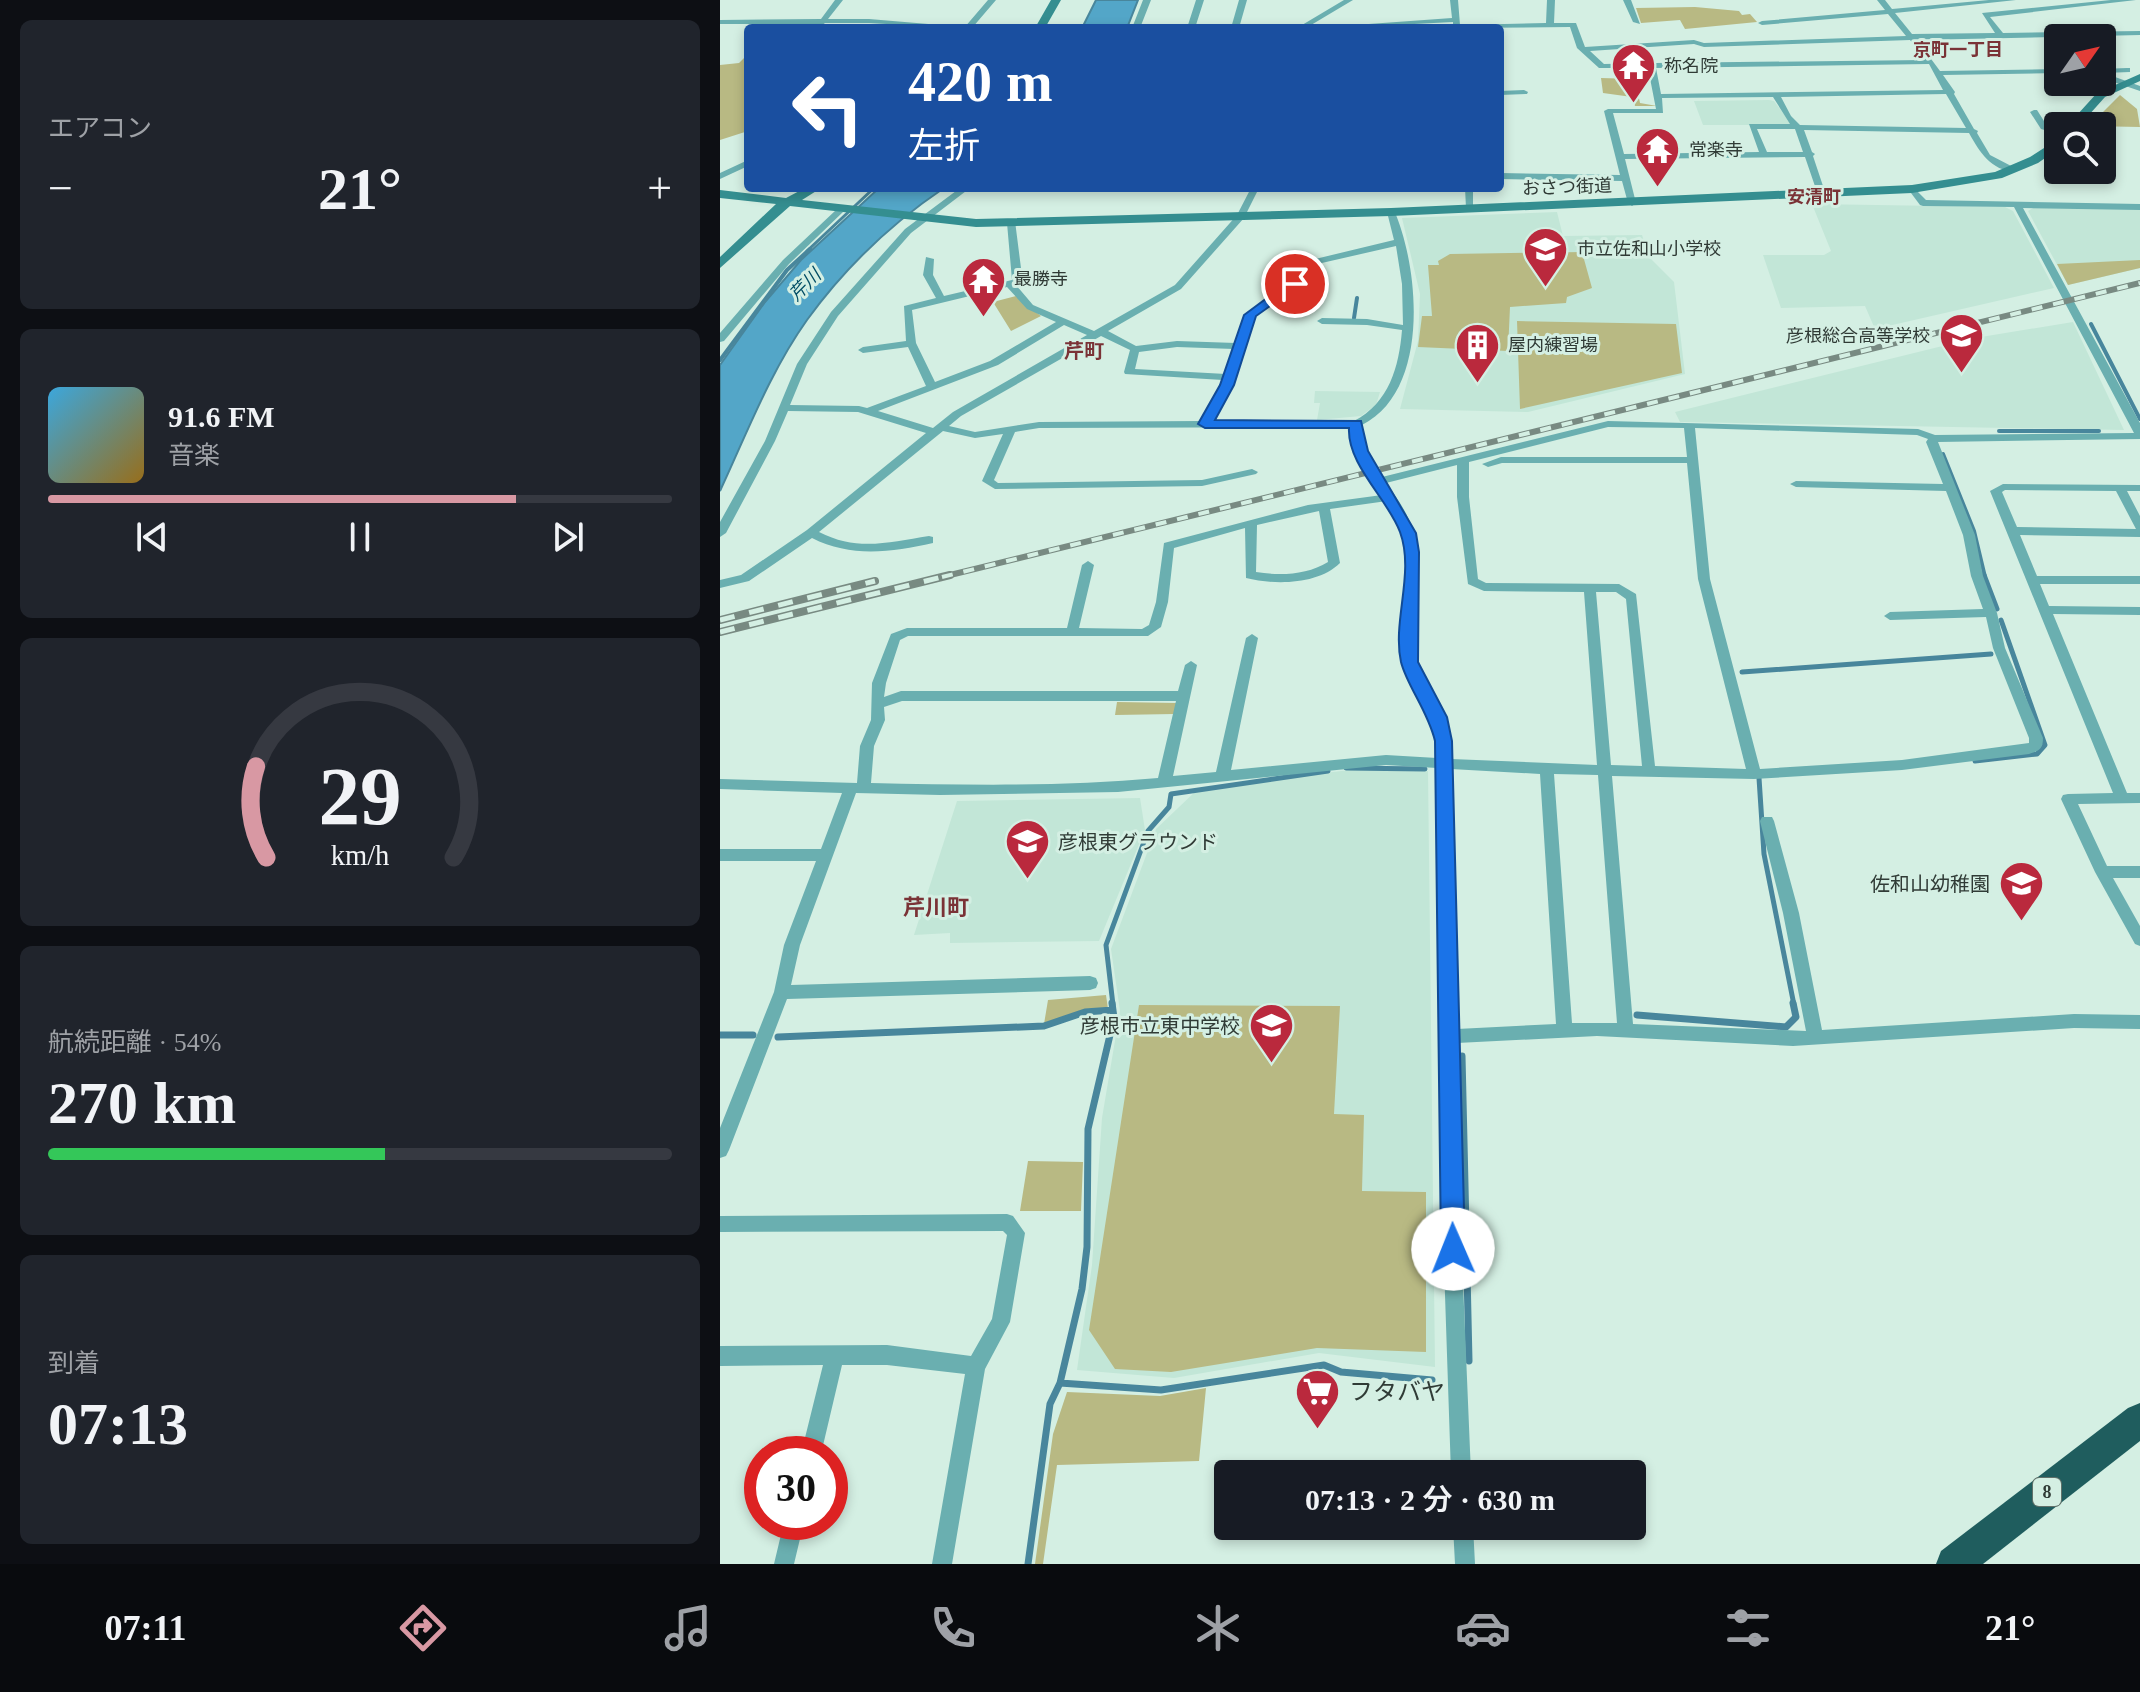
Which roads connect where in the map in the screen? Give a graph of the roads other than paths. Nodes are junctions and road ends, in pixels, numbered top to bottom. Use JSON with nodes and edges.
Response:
{"nodes":[{"id":1,"x":839,"y":0,"type":"edge"},
{"id":2,"x":992,"y":0,"type":"edge"},
{"id":3,"x":1056,"y":0,"type":"edge"},
{"id":4,"x":1147,"y":0,"type":"edge"},
{"id":5,"x":1200,"y":0,"type":"edge"},
{"id":6,"x":1243,"y":0,"type":"edge"},
{"id":7,"x":1334,"y":0,"type":"edge"},
{"id":8,"x":1454,"y":0,"type":"edge"},
{"id":9,"x":1551,"y":0,"type":"edge"},
{"id":10,"x":1627,"y":0,"type":"edge"},
{"id":11,"x":1881,"y":0,"type":"edge"},
{"id":12,"x":2012,"y":0,"type":"edge"},
{"id":13,"x":2132,"y":0,"type":"edge"},
{"id":14,"x":1348,"y":1,"type":"edge"},
{"id":15,"x":1891,"y":11,"type":"junction"},
{"id":16,"x":720,"y":22,"type":"edge"},
{"id":17,"x":1637,"y":22,"type":"dead end"},
{"id":18,"x":1762,"y":23,"type":"dead end"},
{"id":19,"x":821,"y":24,"type":"edge"},
{"id":20,"x":971,"y":24,"type":"edge"},
{"id":21,"x":1042,"y":24,"type":"edge"},
{"id":22,"x":1138,"y":24,"type":"edge"},
{"id":23,"x":1192,"y":24,"type":"edge"},
{"id":24,"x":1236,"y":24,"type":"edge"},
{"id":25,"x":1308,"y":24,"type":"edge"},
{"id":26,"x":1456,"y":24,"type":"edge"},
{"id":27,"x":1504,"y":26,"type":"edge"},
{"id":28,"x":1550,"y":26,"type":"junction"},
{"id":29,"x":2140,"y":33,"type":"edge"},
{"id":30,"x":2001,"y":35,"type":"junction"},
{"id":31,"x":1914,"y":37,"type":"junction"},
{"id":32,"x":1645,"y":47,"type":"junction"},
{"id":33,"x":1583,"y":49,"type":"junction"},
{"id":34,"x":1931,"y":62,"type":"junction"},
{"id":35,"x":1652,"y":65,"type":"junction"},
{"id":36,"x":2044,"y":71,"type":"edge"},
{"id":37,"x":1939,"y":73,"type":"junction"},
{"id":38,"x":2116,"y":75,"type":"edge"},
{"id":39,"x":2125,"y":76,"type":"junction"},
{"id":40,"x":2140,"y":77,"type":"edge"},
{"id":41,"x":2140,"y":89,"type":"edge"},
{"id":42,"x":1524,"y":92,"type":"dead end"},
{"id":43,"x":1951,"y":92,"type":"junction"},
{"id":44,"x":1504,"y":93,"type":"edge"},
{"id":45,"x":1776,"y":95,"type":"junction"},
{"id":46,"x":1660,"y":96,"type":"junction"},
{"id":47,"x":2034,"y":112,"type":"dead end"},
{"id":48,"x":2086,"y":112,"type":"edge"},
{"id":49,"x":1798,"y":126,"type":"junction"},
{"id":50,"x":2044,"y":127,"type":"edge"},
{"id":51,"x":1974,"y":131,"type":"junction"},
{"id":52,"x":2044,"y":151,"type":"edge"},
{"id":53,"x":1811,"y":154,"type":"junction"},
{"id":54,"x":1764,"y":155,"type":"junction"},
{"id":55,"x":1621,"y":157,"type":"junction"},
{"id":56,"x":744,"y":165,"type":"edge"},
{"id":57,"x":2012,"y":170,"type":"junction"},
{"id":58,"x":720,"y":176,"type":"edge"},
{"id":59,"x":1504,"y":176,"type":"edge"},
{"id":60,"x":1626,"y":178,"type":"junction"},
{"id":61,"x":1912,"y":189,"type":"junction"},
{"id":62,"x":808,"y":192,"type":"edge"},
{"id":63,"x":960,"y":192,"type":"edge"},
{"id":64,"x":1253,"y":192,"type":"edge"},
{"id":65,"x":1469,"y":192,"type":"edge"},
{"id":66,"x":720,"y":194,"type":"edge"},
{"id":67,"x":1822,"y":195,"type":"junction"},
{"id":68,"x":791,"y":201,"type":"junction"},
{"id":69,"x":1632,"y":203,"type":"junction"},
{"id":70,"x":2017,"y":205,"type":"junction"},
{"id":71,"x":2140,"y":207,"type":"edge"},
{"id":72,"x":1470,"y":208,"type":"junction"},
{"id":73,"x":843,"y":210,"type":"junction"},
{"id":74,"x":1391,"y":212,"type":"junction"},
{"id":75,"x":1241,"y":216,"type":"junction"},
{"id":76,"x":919,"y":218,"type":"junction"},
{"id":77,"x":1012,"y":223,"type":"junction"},
{"id":78,"x":1399,"y":242,"type":"junction"},
{"id":79,"x":929,"y":259,"type":"dead end"},
{"id":80,"x":720,"y":264,"type":"edge"},
{"id":81,"x":1060,"y":273,"type":"dead end"},
{"id":82,"x":1013,"y":282,"type":"junction"},
{"id":83,"x":942,"y":301,"type":"junction"},
{"id":84,"x":1322,"y":321,"type":"dead end"},
{"id":85,"x":1063,"y":322,"type":"junction"},
{"id":86,"x":1406,"y":328,"type":"junction"},
{"id":87,"x":1096,"y":333,"type":"junction"},
{"id":88,"x":720,"y":339,"type":"edge"},
{"id":89,"x":911,"y":343,"type":"junction"},
{"id":90,"x":1239,"y":346,"type":"junction"},
{"id":91,"x":1135,"y":349,"type":"junction"},
{"id":92,"x":863,"y":350,"type":"dead end"},
{"id":93,"x":1229,"y":377,"type":"junction"},
{"id":94,"x":931,"y":386,"type":"junction"},
{"id":95,"x":785,"y":408,"type":"junction"},
{"id":96,"x":867,"y":412,"type":"junction"},
{"id":97,"x":1205,"y":424,"type":"junction"},
{"id":98,"x":1356,"y":424,"type":"junction"},
{"id":99,"x":1689,"y":425,"type":"junction"},
{"id":100,"x":1011,"y":429,"type":"junction"},
{"id":101,"x":936,"y":430,"type":"junction"},
{"id":102,"x":2140,"y":435,"type":"edge"},
{"id":103,"x":1934,"y":438,"type":"junction"},
{"id":104,"x":1691,"y":460,"type":"junction"},
{"id":105,"x":1464,"y":465,"type":"junction"},
{"id":106,"x":1252,"y":472,"type":"dead end"},
{"id":107,"x":1377,"y":482,"type":"junction"},
{"id":108,"x":1796,"y":484,"type":"dead end"},
{"id":109,"x":1950,"y":488,"type":"junction"},
{"id":110,"x":2120,"y":488,"type":"junction"},
{"id":111,"x":2140,"y":488,"type":"edge"},
{"id":112,"x":1390,"y":497,"type":"junction"},
{"id":113,"x":1324,"y":508,"type":"junction"},
{"id":114,"x":1251,"y":523,"type":"junction"},
{"id":115,"x":2140,"y":530,"type":"edge"},
{"id":116,"x":2013,"y":531,"type":"junction"},
{"id":117,"x":720,"y":533,"type":"edge"},
{"id":118,"x":811,"y":533,"type":"junction"},
{"id":119,"x":929,"y":540,"type":"dead end"},
{"id":120,"x":1088,"y":565,"type":"dead end"},
{"id":121,"x":2033,"y":580,"type":"junction"},
{"id":122,"x":2140,"y":580,"type":"edge"},
{"id":123,"x":720,"y":584,"type":"edge"},
{"id":124,"x":1590,"y":588,"type":"junction"},
{"id":125,"x":2045,"y":610,"type":"junction"},
{"id":126,"x":1991,"y":613,"type":"junction"},
{"id":127,"x":2138,"y":615,"type":"edge"},
{"id":128,"x":1890,"y":616,"type":"dead end"},
{"id":129,"x":1072,"y":632,"type":"junction"},
{"id":130,"x":1252,"y":638,"type":"dead end"},
{"id":131,"x":1191,"y":665,"type":"dead end"},
{"id":132,"x":1185,"y":696,"type":"junction"},
{"id":133,"x":877,"y":704,"type":"junction"},
{"id":134,"x":1444,"y":763,"type":"junction"},
{"id":135,"x":1547,"y":769,"type":"junction"},
{"id":136,"x":1601,"y":771,"type":"junction"},
{"id":137,"x":1649,"y":771,"type":"junction"},
{"id":138,"x":1754,"y":774,"type":"junction"},
{"id":139,"x":1222,"y":778,"type":"junction"},
{"id":140,"x":1164,"y":783,"type":"junction"},
{"id":141,"x":720,"y":784,"type":"edge"},
{"id":142,"x":858,"y":787,"type":"junction"},
{"id":143,"x":2122,"y":798,"type":"junction"},
{"id":144,"x":2140,"y":798,"type":"edge"},
{"id":145,"x":1767,"y":821,"type":"dead end"},
{"id":146,"x":720,"y":855,"type":"edge"},
{"id":147,"x":825,"y":855,"type":"junction"},
{"id":148,"x":2102,"y":872,"type":"junction"},
{"id":149,"x":2140,"y":872,"type":"edge"},
{"id":150,"x":2140,"y":940,"type":"edge"},
{"id":151,"x":1090,"y":983,"type":"dead end"},
{"id":152,"x":782,"y":992,"type":"junction"},
{"id":153,"x":2140,"y":1022,"type":"edge"},
{"id":154,"x":1625,"y":1029,"type":"junction"},
{"id":155,"x":1564,"y":1030,"type":"junction"},
{"id":156,"x":1449,"y":1036,"type":"junction"},
{"id":157,"x":1815,"y":1037,"type":"junction"},
{"id":158,"x":728,"y":1105,"type":"edge"},
{"id":159,"x":720,"y":1150,"type":"edge"},
{"id":160,"x":720,"y":1224,"type":"edge"},
{"id":161,"x":835,"y":1354,"type":"junction"},
{"id":162,"x":720,"y":1356,"type":"edge"},
{"id":163,"x":976,"y":1366,"type":"junction"},
{"id":164,"x":2140,"y":1420,"type":"edge"},
{"id":165,"x":815,"y":1436,"type":"edge"},
{"id":166,"x":1461,"y":1460,"type":"edge"},
{"id":167,"x":790,"y":1540,"type":"edge"},
{"id":168,"x":1464,"y":1540,"type":"edge"},
{"id":169,"x":784,"y":1564,"type":"edge"},
{"id":170,"x":942,"y":1564,"type":"edge"},
{"id":171,"x":1465,"y":1564,"type":"edge"},
{"id":172,"x":1954,"y":1564,"type":"edge"}],
"edges":[{"from":1,"to":19,"type":"street"},
{"from":2,"to":20,"type":"street"},
{"from":3,"to":21,"type":"street"},
{"from":4,"to":22,"type":"street"},
{"from":5,"to":23,"type":"street"},
{"from":6,"to":24,"type":"street"},
{"from":7,"to":14,"type":"street"},
{"from":8,"to":26,"type":"street"},
{"from":9,"to":28,"type":"street"},
{"from":10,"to":17,"type":"street"},
{"from":11,"to":15,"type":"street"},
{"from":12,"to":15,"type":"street"},
{"from":13,"to":30,"type":"street"},
{"from":14,"to":25,"type":"street"},
{"from":15,"to":18,"type":"street"},
{"from":15,"to":31,"type":"street"},
{"from":16,"to":19,"type":"street"},
{"from":27,"to":28,"type":"street"},
{"from":28,"to":33,"type":"street"},
{"from":29,"to":30,"type":"street"},
{"from":30,"to":31,"type":"street"},
{"from":31,"to":32,"type":"street"},
{"from":31,"to":34,"type":"street"},
{"from":32,"to":33,"type":"street"},
{"from":32,"to":35,"type":"street"},
{"from":33,"to":35,"type":"street"},
{"from":34,"to":35,"type":"street"},
{"from":34,"to":37,"type":"street"},
{"from":35,"to":46,"type":"street"},
{"from":36,"to":37,"type":"street"},
{"from":37,"to":43,"type":"street"},
{"from":38,"to":39,"type":"street"},
{"from":39,"to":40,"type":"street"},
{"from":39,"to":41,"type":"street"},
{"from":39,"to":48,"type":"street"},
{"from":42,"to":44,"type":"street"},
{"from":43,"to":45,"type":"street"},
{"from":43,"to":51,"type":"street"},
{"from":45,"to":46,"type":"street"},
{"from":45,"to":49,"type":"street"},
{"from":46,"to":55,"type":"street"},
{"from":47,"to":50,"type":"street"},
{"from":49,"to":51,"type":"street"},
{"from":49,"to":53,"type":"street"},
{"from":49,"to":54,"type":"street"},
{"from":51,"to":57,"type":"street"},
{"from":52,"to":57,"type":"street","name":"おさつ街道"},
{"from":53,"to":54,"type":"street"},
{"from":53,"to":67,"type":"street"},
{"from":54,"to":55,"type":"street"},
{"from":55,"to":60,"type":"street"},
{"from":56,"to":58,"type":"street"},
{"from":57,"to":61,"type":"street","name":"おさつ街道"},
{"from":59,"to":60,"type":"street"},
{"from":60,"to":69,"type":"street"},
{"from":61,"to":67,"type":"street","name":"おさつ街道"},
{"from":61,"to":70,"type":"street"},
{"from":62,"to":68,"type":"street"},
{"from":63,"to":76,"type":"street"},
{"from":64,"to":75,"type":"street"},
{"from":65,"to":72,"type":"street"},
{"from":66,"to":68,"type":"street","name":"おさつ街道"},
{"from":67,"to":69,"type":"street","name":"おさつ街道"},
{"from":68,"to":73,"type":"street","name":"おさつ街道"},
{"from":68,"to":80,"type":"street"},
{"from":69,"to":72,"type":"street","name":"おさつ街道"},
{"from":70,"to":71,"type":"street"},
{"from":70,"to":102,"type":"street"},
{"from":72,"to":74,"type":"street","name":"おさつ街道"},
{"from":73,"to":76,"type":"street","name":"おさつ街道"},
{"from":73,"to":88,"type":"street"},
{"from":74,"to":75,"type":"street","name":"おさつ街道"},
{"from":74,"to":78,"type":"street"},
{"from":75,"to":77,"type":"street","name":"おさつ街道"},
{"from":75,"to":87,"type":"street"},
{"from":76,"to":77,"type":"street","name":"おさつ街道"},
{"from":76,"to":95,"type":"street"},
{"from":77,"to":82,"type":"street"},
{"from":78,"to":86,"type":"street"},
{"from":78,"to":90,"type":"street"},
{"from":79,"to":83,"type":"street"},
{"from":81,"to":82,"type":"street"},
{"from":82,"to":83,"type":"street"},
{"from":82,"to":85,"type":"street"},
{"from":83,"to":89,"type":"street"},
{"from":84,"to":86,"type":"street"},
{"from":85,"to":87,"type":"street"},
{"from":85,"to":94,"type":"street"},
{"from":86,"to":98,"type":"street"},
{"from":87,"to":91,"type":"street"},
{"from":87,"to":101,"type":"street"},
{"from":89,"to":92,"type":"street"},
{"from":89,"to":94,"type":"street"},
{"from":90,"to":91,"type":"street"},
{"from":90,"to":93,"type":"street"},
{"from":91,"to":93,"type":"street"},
{"from":93,"to":97,"type":"street"},
{"from":94,"to":96,"type":"street"},
{"from":95,"to":96,"type":"street"},
{"from":95,"to":117,"type":"street"},
{"from":96,"to":101,"type":"street"},
{"from":97,"to":98,"type":"street"},
{"from":97,"to":100,"type":"street"},
{"from":98,"to":107,"type":"street"},
{"from":99,"to":103,"type":"street"},
{"from":99,"to":104,"type":"street"},
{"from":99,"to":105,"type":"street"},
{"from":100,"to":101,"type":"street"},
{"from":100,"to":106,"type":"street"},
{"from":101,"to":118,"type":"street"},
{"from":102,"to":103,"type":"street"},
{"from":103,"to":109,"type":"street"},
{"from":104,"to":105,"type":"street"},
{"from":104,"to":138,"type":"street"},
{"from":105,"to":107,"type":"street"},
{"from":105,"to":124,"type":"street"},
{"from":107,"to":112,"type":"street"},
{"from":108,"to":109,"type":"street"},
{"from":109,"to":126,"type":"street"},
{"from":110,"to":111,"type":"street"},
{"from":110,"to":115,"type":"street"},
{"from":110,"to":116,"type":"street"},
{"from":112,"to":113,"type":"street"},
{"from":112,"to":134,"type":"street"},
{"from":113,"to":114,"type":"street"},
{"from":113,"to":114,"type":"street"},
{"from":114,"to":129,"type":"street"},
{"from":115,"to":116,"type":"street"},
{"from":116,"to":121,"type":"street"},
{"from":118,"to":119,"type":"street"},
{"from":118,"to":123,"type":"street"},
{"from":120,"to":129,"type":"street"},
{"from":121,"to":122,"type":"street"},
{"from":121,"to":125,"type":"street"},
{"from":124,"to":136,"type":"street"},
{"from":124,"to":137,"type":"street"},
{"from":125,"to":127,"type":"street"},
{"from":125,"to":143,"type":"street"},
{"from":126,"to":128,"type":"street"},
{"from":126,"to":138,"type":"street"},
{"from":129,"to":133,"type":"street"},
{"from":130,"to":139,"type":"street"},
{"from":131,"to":132,"type":"street"},
{"from":132,"to":133,"type":"street"},
{"from":132,"to":140,"type":"street"},
{"from":133,"to":142,"type":"street"},
{"from":134,"to":135,"type":"street"},
{"from":134,"to":139,"type":"street"},
{"from":134,"to":156,"type":"street"},
{"from":135,"to":136,"type":"street"},
{"from":135,"to":155,"type":"street"},
{"from":136,"to":137,"type":"street"},
{"from":136,"to":154,"type":"street"},
{"from":137,"to":138,"type":"street"},
{"from":139,"to":140,"type":"street"},
{"from":140,"to":142,"type":"street"},
{"from":141,"to":142,"type":"street"},
{"from":142,"to":147,"type":"street"},
{"from":143,"to":144,"type":"street"},
{"from":143,"to":148,"type":"street"},
{"from":145,"to":157,"type":"street"},
{"from":146,"to":147,"type":"street"},
{"from":147,"to":152,"type":"street"},
{"from":148,"to":149,"type":"street"},
{"from":148,"to":150,"type":"street"},
{"from":151,"to":152,"type":"street"},
{"from":152,"to":158,"type":"street"},
{"from":153,"to":157,"type":"street"},
{"from":154,"to":155,"type":"street"},
{"from":154,"to":157,"type":"street"},
{"from":155,"to":156,"type":"street"},
{"from":156,"to":166,"type":"street"},
{"from":158,"to":159,"type":"street"},
{"from":160,"to":163,"type":"street"},
{"from":161,"to":162,"type":"street"},
{"from":161,"to":163,"type":"street"},
{"from":161,"to":165,"type":"street"},
{"from":163,"to":170,"type":"street"},
{"from":164,"to":172,"type":"highway","number":"8"},
{"from":167,"to":169,"type":"street"},
{"from":168,"to":171,"type":"street"}]}
